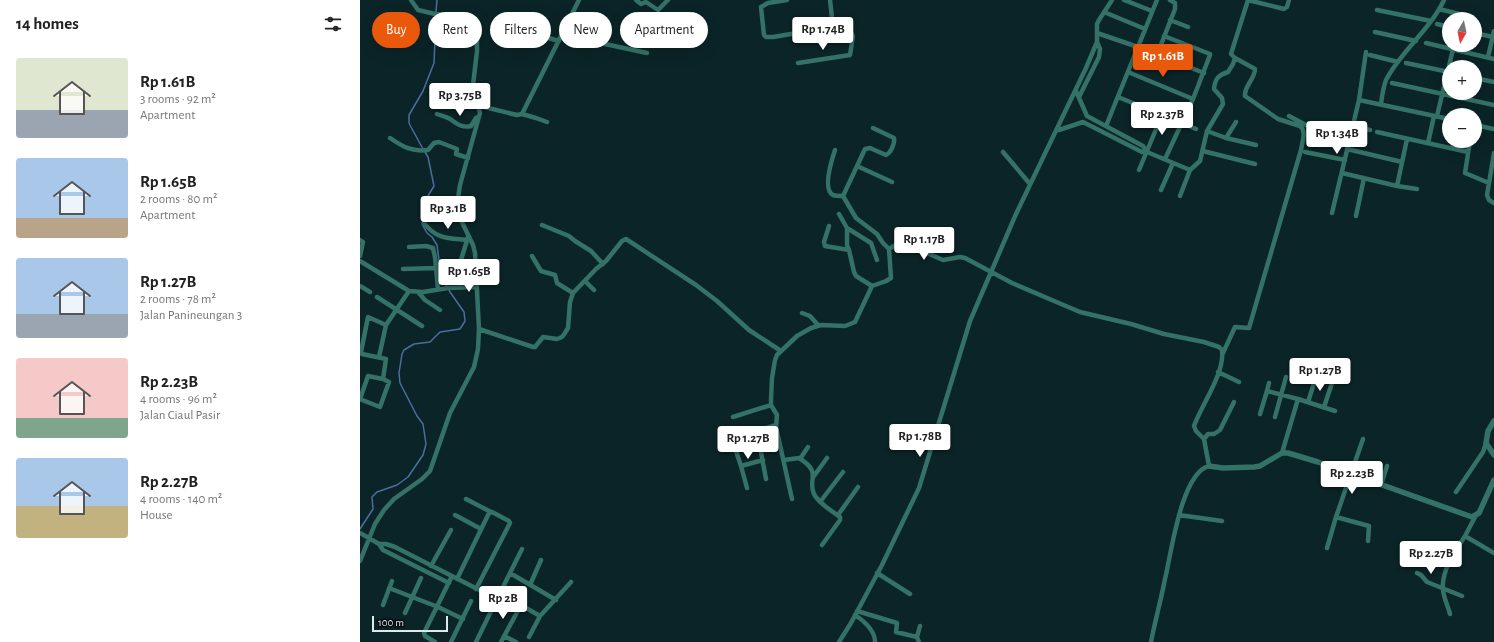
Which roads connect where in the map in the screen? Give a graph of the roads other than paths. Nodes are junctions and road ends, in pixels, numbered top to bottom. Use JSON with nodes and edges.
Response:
{"nodes":[{"id":1,"x":411,"y":0,"type":"edge"},
{"id":2,"x":579,"y":0,"type":"edge"},
{"id":3,"x":636,"y":0,"type":"edge"},
{"id":4,"x":668,"y":0,"type":"edge"},
{"id":5,"x":787,"y":0,"type":"edge"},
{"id":6,"x":830,"y":0,"type":"edge"},
{"id":7,"x":1112,"y":0,"type":"edge"},
{"id":8,"x":1124,"y":0,"type":"edge"},
{"id":9,"x":1157,"y":0,"type":"edge"},
{"id":10,"x":1170,"y":0,"type":"edge"},
{"id":11,"x":1248,"y":0,"type":"edge"},
{"id":12,"x":1289,"y":0,"type":"edge"},
{"id":13,"x":1444,"y":0,"type":"edge"},
{"id":14,"x":1439,"y":9,"type":"junction"},
{"id":15,"x":1377,"y":10,"type":"dead end"},
{"id":16,"x":1152,"y":11,"type":"junction"},
{"id":17,"x":573,"y":12,"type":"edge"},
{"id":18,"x":1104,"y":12,"type":"junction"},
{"id":19,"x":1451,"y":12,"type":"edge"},
{"id":20,"x":1170,"y":20,"type":"junction"},
{"id":21,"x":1431,"y":21,"type":"junction"},
{"id":22,"x":1437,"y":24,"type":"dead end"},
{"id":23,"x":1442,"y":25,"type":"edge"},
{"id":24,"x":833,"y":27,"type":"junction"},
{"id":25,"x":1188,"y":27,"type":"dead end"},
{"id":26,"x":1145,"y":29,"type":"junction"},
{"id":27,"x":1494,"y":31,"type":"edge"},
{"id":28,"x":1375,"y":32,"type":"dead end"},
{"id":29,"x":1097,"y":33,"type":"junction"},
{"id":30,"x":1482,"y":35,"type":"edge"},
{"id":31,"x":1164,"y":36,"type":"junction"},
{"id":32,"x":1493,"y":37,"type":"junction"},
{"id":33,"x":551,"y":39,"type":"edge"},
{"id":34,"x":559,"y":41,"type":"joint"},
{"id":35,"x":1416,"y":41,"type":"junction"},
{"id":36,"x":1097,"y":42,"type":"junction"},
{"id":37,"x":1426,"y":43,"type":"dead end"},
{"id":38,"x":1442,"y":45,"type":"edge"},
{"id":39,"x":612,"y":46,"type":"edge"},
{"id":40,"x":1138,"y":47,"type":"junction"},
{"id":41,"x":1366,"y":52,"type":"dead end"},
{"id":42,"x":1470,"y":52,"type":"edge"},
{"id":43,"x":647,"y":53,"type":"dead end"},
{"id":44,"x":1157,"y":55,"type":"junction"},
{"id":45,"x":1370,"y":55,"type":"dead end"},
{"id":46,"x":1488,"y":57,"type":"junction"},
{"id":47,"x":1235,"y":58,"type":"junction"},
{"id":48,"x":1494,"y":59,"type":"edge"},
{"id":49,"x":1398,"y":62,"type":"junction"},
{"id":50,"x":798,"y":63,"type":"dead end"},
{"id":51,"x":1406,"y":63,"type":"dead end"},
{"id":52,"x":1442,"y":71,"type":"edge"},
{"id":53,"x":1128,"y":72,"type":"junction"},
{"id":54,"x":1204,"y":73,"type":"junction"},
{"id":55,"x":1482,"y":79,"type":"edge"},
{"id":56,"x":1494,"y":82,"type":"edge"},
{"id":57,"x":1392,"y":83,"type":"dead end"},
{"id":58,"x":1076,"y":91,"type":"junction"},
{"id":59,"x":1442,"y":94,"type":"joint"},
{"id":60,"x":1079,"y":97,"type":"junction"},
{"id":61,"x":1118,"y":97,"type":"junction"},
{"id":62,"x":1193,"y":99,"type":"junction"},
{"id":63,"x":1359,"y":100,"type":"junction"},
{"id":64,"x":1470,"y":100,"type":"edge"},
{"id":65,"x":1381,"y":104,"type":"junction"},
{"id":66,"x":1494,"y":105,"type":"edge"},
{"id":67,"x":480,"y":106,"type":"junction"},
{"id":68,"x":437,"y":114,"type":"dead end"},
{"id":69,"x":522,"y":114,"type":"junction"},
{"id":70,"x":1162,"y":115,"type":"junction"},
{"id":71,"x":1087,"y":116,"type":"junction"},
{"id":72,"x":1289,"y":116,"type":"dead end"},
{"id":73,"x":1436,"y":116,"type":"junction"},
{"id":74,"x":479,"y":117,"type":"junction"},
{"id":75,"x":1442,"y":117,"type":"edge"},
{"id":76,"x":547,"y":122,"type":"dead end"},
{"id":77,"x":1083,"y":122,"type":"junction"},
{"id":78,"x":1236,"y":122,"type":"dead end"},
{"id":79,"x":1182,"y":123,"type":"junction"},
{"id":80,"x":1106,"y":126,"type":"junction"},
{"id":81,"x":1352,"y":126,"type":"junction"},
{"id":82,"x":1482,"y":126,"type":"edge"},
{"id":83,"x":873,"y":128,"type":"dead end"},
{"id":84,"x":1196,"y":129,"type":"dead end"},
{"id":85,"x":1494,"y":129,"type":"edge"},
{"id":86,"x":1059,"y":130,"type":"dead end"},
{"id":87,"x":1370,"y":130,"type":"dead end"},
{"id":88,"x":1207,"y":131,"type":"junction"},
{"id":89,"x":1377,"y":132,"type":"dead end"},
{"id":90,"x":390,"y":138,"type":"dead end"},
{"id":91,"x":1226,"y":138,"type":"junction"},
{"id":92,"x":1350,"y":138,"type":"junction"},
{"id":93,"x":1407,"y":139,"type":"junction"},
{"id":94,"x":1428,"y":143,"type":"junction"},
{"id":95,"x":1256,"y":145,"type":"dead end"},
{"id":96,"x":1469,"y":148,"type":"edge"},
{"id":97,"x":1347,"y":149,"type":"junction"},
{"id":98,"x":835,"y":150,"type":"dead end"},
{"id":99,"x":1203,"y":151,"type":"junction"},
{"id":100,"x":1004,"y":152,"type":"dead end"},
{"id":101,"x":1147,"y":152,"type":"junction"},
{"id":102,"x":1305,"y":152,"type":"dead end"},
{"id":103,"x":1468,"y":152,"type":"junction"},
{"id":104,"x":1494,"y":153,"type":"edge"},
{"id":105,"x":468,"y":158,"type":"junction"},
{"id":106,"x":1165,"y":159,"type":"junction"},
{"id":107,"x":1345,"y":160,"type":"junction"},
{"id":108,"x":1402,"y":162,"type":"junction"},
{"id":109,"x":1173,"y":163,"type":"junction"},
{"id":110,"x":1255,"y":164,"type":"dead end"},
{"id":111,"x":857,"y":166,"type":"junction"},
{"id":112,"x":1192,"y":168,"type":"junction"},
{"id":113,"x":1139,"y":170,"type":"dead end"},
{"id":114,"x":1342,"y":173,"type":"junction"},
{"id":115,"x":1492,"y":177,"type":"edge"},
{"id":116,"x":1364,"y":178,"type":"junction"},
{"id":117,"x":892,"y":182,"type":"dead end"},
{"id":118,"x":1489,"y":183,"type":"junction"},
{"id":119,"x":1030,"y":184,"type":"junction"},
{"id":120,"x":1397,"y":186,"type":"junction"},
{"id":121,"x":1417,"y":189,"type":"dead end"},
{"id":122,"x":1161,"y":190,"type":"dead end"},
{"id":123,"x":843,"y":196,"type":"junction"},
{"id":124,"x":1180,"y":196,"type":"dead end"},
{"id":125,"x":1494,"y":203,"type":"edge"},
{"id":126,"x":839,"y":214,"type":"dead end"},
{"id":127,"x":1332,"y":214,"type":"dead end"},
{"id":128,"x":1356,"y":216,"type":"dead end"},
{"id":129,"x":424,"y":223,"type":"dead end"},
{"id":130,"x":542,"y":225,"type":"dead end"},
{"id":131,"x":828,"y":226,"type":"dead end"},
{"id":132,"x":847,"y":228,"type":"junction"},
{"id":133,"x":468,"y":238,"type":"junction"},
{"id":134,"x":360,"y":240,"type":"edge"},
{"id":135,"x":409,"y":247,"type":"dead end"},
{"id":136,"x":889,"y":249,"type":"junction"},
{"id":137,"x":849,"y":250,"type":"junction"},
{"id":138,"x":360,"y":256,"type":"edge"},
{"id":139,"x":532,"y":256,"type":"dead end"},
{"id":140,"x":462,"y":260,"type":"dead end"},
{"id":141,"x":877,"y":260,"type":"dead end"},
{"id":142,"x":360,"y":261,"type":"edge"},
{"id":143,"x":603,"y":264,"type":"junction"},
{"id":144,"x":436,"y":268,"type":"junction"},
{"id":145,"x":403,"y":269,"type":"dead end"},
{"id":146,"x":991,"y":272,"type":"junction"},
{"id":147,"x":585,"y":281,"type":"junction"},
{"id":148,"x":360,"y":286,"type":"edge"},
{"id":149,"x":872,"y":286,"type":"junction"},
{"id":150,"x":477,"y":288,"type":"junction"},
{"id":151,"x":438,"y":289,"type":"junction"},
{"id":152,"x":594,"y":290,"type":"dead end"},
{"id":153,"x":409,"y":291,"type":"junction"},
{"id":154,"x":370,"y":292,"type":"dead end"},
{"id":155,"x":418,"y":292,"type":"junction"},
{"id":156,"x":573,"y":293,"type":"junction"},
{"id":157,"x":377,"y":297,"type":"dead end"},
{"id":158,"x":396,"y":310,"type":"junction"},
{"id":159,"x":440,"y":310,"type":"dead end"},
{"id":160,"x":802,"y":313,"type":"dead end"},
{"id":161,"x":386,"y":325,"type":"junction"},
{"id":162,"x":818,"y":325,"type":"junction"},
{"id":163,"x":422,"y":326,"type":"dead end"},
{"id":164,"x":479,"y":329,"type":"junction"},
{"id":165,"x":362,"y":333,"type":"edge"},
{"id":166,"x":781,"y":351,"type":"junction"},
{"id":167,"x":361,"y":353,"type":"edge"},
{"id":168,"x":1223,"y":353,"type":"junction"},
{"id":169,"x":379,"y":357,"type":"junction"},
{"id":170,"x":1218,"y":372,"type":"junction"},
{"id":171,"x":1286,"y":377,"type":"dead end"},
{"id":172,"x":1316,"y":377,"type":"dead end"},
{"id":173,"x":382,"y":379,"type":"junction"},
{"id":174,"x":1333,"y":380,"type":"dead end"},
{"id":175,"x":1239,"y":382,"type":"dead end"},
{"id":176,"x":1269,"y":383,"type":"dead end"},
{"id":177,"x":1267,"y":391,"type":"junction"},
{"id":178,"x":1281,"y":394,"type":"junction"},
{"id":179,"x":1298,"y":399,"type":"junction"},
{"id":180,"x":1234,"y":402,"type":"dead end"},
{"id":181,"x":1308,"y":402,"type":"junction"},
{"id":182,"x":771,"y":405,"type":"junction"},
{"id":183,"x":1324,"y":407,"type":"junction"},
{"id":184,"x":1335,"y":411,"type":"dead end"},
{"id":185,"x":1260,"y":414,"type":"dead end"},
{"id":186,"x":733,"y":417,"type":"dead end"},
{"id":187,"x":1275,"y":417,"type":"dead end"},
{"id":188,"x":1494,"y":421,"type":"edge"},
{"id":189,"x":776,"y":425,"type":"junction"},
{"id":190,"x":757,"y":431,"type":"junction"},
{"id":191,"x":732,"y":439,"type":"junction"},
{"id":192,"x":1204,"y":439,"type":"junction"},
{"id":193,"x":1363,"y":439,"type":"dead end"},
{"id":194,"x":725,"y":441,"type":"dead end"},
{"id":195,"x":1486,"y":443,"type":"junction"},
{"id":196,"x":808,"y":447,"type":"dead end"},
{"id":197,"x":1282,"y":453,"type":"junction"},
{"id":198,"x":1494,"y":455,"type":"edge"},
{"id":199,"x":827,"y":458,"type":"dead end"},
{"id":200,"x":800,"y":459,"type":"junction"},
{"id":201,"x":763,"y":460,"type":"junction"},
{"id":202,"x":784,"y":460,"type":"junction"},
{"id":203,"x":741,"y":466,"type":"junction"},
{"id":204,"x":1209,"y":466,"type":"junction"},
{"id":205,"x":1387,"y":466,"type":"dead end"},
{"id":206,"x":843,"y":472,"type":"dead end"},
{"id":207,"x":1351,"y":474,"type":"junction"},
{"id":208,"x":814,"y":476,"type":"junction"},
{"id":209,"x":766,"y":479,"type":"dead end"},
{"id":210,"x":1494,"y":480,"type":"edge"},
{"id":211,"x":1381,"y":485,"type":"junction"},
{"id":212,"x":858,"y":487,"type":"dead end"},
{"id":213,"x":747,"y":488,"type":"dead end"},
{"id":214,"x":1456,"y":492,"type":"dead end"},
{"id":215,"x":466,"y":499,"type":"dead end"},
{"id":216,"x":792,"y":499,"type":"dead end"},
{"id":217,"x":820,"y":502,"type":"junction"},
{"id":218,"x":491,"y":512,"type":"junction"},
{"id":219,"x":455,"y":515,"type":"dead end"},
{"id":220,"x":838,"y":515,"type":"junction"},
{"id":221,"x":1179,"y":515,"type":"junction"},
{"id":222,"x":1336,"y":517,"type":"junction"},
{"id":223,"x":1475,"y":517,"type":"junction"},
{"id":224,"x":1222,"y":521,"type":"dead end"},
{"id":225,"x":481,"y":529,"type":"junction"},
{"id":226,"x":451,"y":530,"type":"dead end"},
{"id":227,"x":360,"y":533,"type":"edge"},
{"id":228,"x":1465,"y":536,"type":"junction"},
{"id":229,"x":370,"y":539,"type":"junction"},
{"id":230,"x":1368,"y":541,"type":"dead end"},
{"id":231,"x":379,"y":544,"type":"junction"},
{"id":232,"x":822,"y":545,"type":"dead end"},
{"id":233,"x":1327,"y":548,"type":"dead end"},
{"id":234,"x":522,"y":549,"type":"dead end"},
{"id":235,"x":1494,"y":553,"type":"edge"},
{"id":236,"x":407,"y":554,"type":"junction"},
{"id":237,"x":403,"y":560,"type":"junction"},
{"id":238,"x":541,"y":560,"type":"dead end"},
{"id":239,"x":360,"y":561,"type":"edge"},
{"id":240,"x":431,"y":566,"type":"junction"},
{"id":241,"x":510,"y":573,"type":"junction"},
{"id":242,"x":877,"y":573,"type":"junction"},
{"id":243,"x":1417,"y":573,"type":"dead end"},
{"id":244,"x":452,"y":576,"type":"junction"},
{"id":245,"x":421,"y":578,"type":"dead end"},
{"id":246,"x":457,"y":579,"type":"junction"},
{"id":247,"x":392,"y":581,"type":"dead end"},
{"id":248,"x":571,"y":582,"type":"dead end"},
{"id":249,"x":449,"y":583,"type":"junction"},
{"id":250,"x":530,"y":585,"type":"junction"},
{"id":251,"x":389,"y":588,"type":"junction"},
{"id":252,"x":1443,"y":588,"type":"junction"},
{"id":253,"x":476,"y":589,"type":"junction"},
{"id":254,"x":500,"y":593,"type":"junction"},
{"id":255,"x":910,"y":594,"type":"dead end"},
{"id":256,"x":1462,"y":596,"type":"dead end"},
{"id":257,"x":413,"y":597,"type":"junction"},
{"id":258,"x":497,"y":599,"type":"junction"},
{"id":259,"x":556,"y":600,"type":"junction"},
{"id":260,"x":471,"y":602,"type":"dead end"},
{"id":261,"x":383,"y":605,"type":"dead end"},
{"id":262,"x":521,"y":605,"type":"junction"},
{"id":263,"x":438,"y":607,"type":"junction"},
{"id":264,"x":405,"y":613,"type":"dead end"},
{"id":265,"x":856,"y":613,"type":"junction"},
{"id":266,"x":1450,"y":614,"type":"dead end"},
{"id":267,"x":540,"y":616,"type":"junction"},
{"id":268,"x":463,"y":619,"type":"junction"},
{"id":269,"x":920,"y":626,"type":"dead end"},
{"id":270,"x":504,"y":636,"type":"junction"},
{"id":271,"x":529,"y":637,"type":"dead end"},
{"id":272,"x":918,"y":640,"type":"edge"},
{"id":273,"x":435,"y":642,"type":"edge"},
{"id":274,"x":451,"y":642,"type":"edge"},
{"id":275,"x":476,"y":642,"type":"edge"},
{"id":276,"x":501,"y":642,"type":"edge"},
{"id":277,"x":516,"y":642,"type":"edge"},
{"id":278,"x":839,"y":642,"type":"edge"},
{"id":279,"x":875,"y":642,"type":"edge"},
{"id":280,"x":1151,"y":642,"type":"edge"}],
"edges":[{"from":1,"to":67,"type":"street"},
{"from":2,"to":17,"type":"street"},
{"from":3,"to":4,"type":"street"},
{"from":5,"to":24,"type":"street"},
{"from":6,"to":24,"type":"street"},
{"from":7,"to":18,"type":"street"},
{"from":8,"to":16,"type":"street"},
{"from":9,"to":16,"type":"street"},
{"from":10,"to":20,"type":"street"},
{"from":11,"to":12,"type":"street"},
{"from":11,"to":47,"type":"street"},
{"from":13,"to":14,"type":"street"},
{"from":14,"to":19,"type":"street"},
{"from":14,"to":21,"type":"street"},
{"from":15,"to":21,"type":"street"},
{"from":16,"to":26,"type":"street"},
{"from":18,"to":26,"type":"street"},
{"from":18,"to":29,"type":"street"},
{"from":20,"to":25,"type":"street"},
{"from":20,"to":31,"type":"street"},
{"from":21,"to":35,"type":"street"},
{"from":22,"to":23,"type":"street"},
{"from":24,"to":50,"type":"street"},
{"from":26,"to":40,"type":"street"},
{"from":27,"to":32,"type":"street"},
{"from":28,"to":35,"type":"street"},
{"from":29,"to":36,"type":"street"},
{"from":29,"to":40,"type":"street"},
{"from":30,"to":32,"type":"street"},
{"from":31,"to":44,"type":"street"},
{"from":31,"to":54,"type":"street"},
{"from":32,"to":46,"type":"street"},
{"from":33,"to":34,"type":"street"},
{"from":34,"to":69,"type":"street"},
{"from":35,"to":49,"type":"street"},
{"from":36,"to":58,"type":"street"},
{"from":36,"to":60,"type":"street"},
{"from":37,"to":38,"type":"street"},
{"from":39,"to":43,"type":"street"},
{"from":40,"to":44,"type":"street"},
{"from":40,"to":53,"type":"street"},
{"from":41,"to":63,"type":"street"},
{"from":42,"to":46,"type":"street"},
{"from":44,"to":54,"type":"street"},
{"from":45,"to":49,"type":"street"},
{"from":46,"to":48,"type":"street"},
{"from":47,"to":88,"type":"street"},
{"from":47,"to":168,"type":"street"},
{"from":49,"to":65,"type":"street"},
{"from":51,"to":52,"type":"street"},
{"from":53,"to":61,"type":"street"},
{"from":53,"to":62,"type":"street"},
{"from":54,"to":62,"type":"street"},
{"from":55,"to":56,"type":"street"},
{"from":57,"to":59,"type":"street"},
{"from":58,"to":60,"type":"street"},
{"from":58,"to":119,"type":"street"},
{"from":59,"to":73,"type":"street"},
{"from":60,"to":71,"type":"street"},
{"from":61,"to":70,"type":"street"},
{"from":61,"to":80,"type":"street"},
{"from":62,"to":79,"type":"street"},
{"from":63,"to":65,"type":"street"},
{"from":63,"to":81,"type":"street"},
{"from":64,"to":66,"type":"street"},
{"from":65,"to":73,"type":"street"},
{"from":67,"to":69,"type":"street"},
{"from":67,"to":74,"type":"street"},
{"from":68,"to":74,"type":"street"},
{"from":69,"to":76,"type":"street"},
{"from":70,"to":79,"type":"street"},
{"from":70,"to":101,"type":"street"},
{"from":71,"to":77,"type":"street"},
{"from":71,"to":80,"type":"street"},
{"from":72,"to":92,"type":"street"},
{"from":73,"to":75,"type":"street"},
{"from":73,"to":94,"type":"street"},
{"from":74,"to":105,"type":"street"},
{"from":77,"to":86,"type":"street"},
{"from":77,"to":101,"type":"street"},
{"from":78,"to":91,"type":"street"},
{"from":79,"to":84,"type":"street"},
{"from":79,"to":106,"type":"street"},
{"from":80,"to":101,"type":"street"},
{"from":81,"to":87,"type":"street"},
{"from":81,"to":92,"type":"street"},
{"from":82,"to":85,"type":"street"},
{"from":83,"to":111,"type":"street"},
{"from":88,"to":91,"type":"street"},
{"from":88,"to":99,"type":"street"},
{"from":89,"to":93,"type":"street"},
{"from":90,"to":105,"type":"street"},
{"from":91,"to":95,"type":"street"},
{"from":92,"to":97,"type":"street"},
{"from":93,"to":94,"type":"street"},
{"from":93,"to":108,"type":"street"},
{"from":94,"to":103,"type":"street"},
{"from":96,"to":103,"type":"street"},
{"from":97,"to":107,"type":"street"},
{"from":97,"to":108,"type":"street"},
{"from":98,"to":123,"type":"street"},
{"from":99,"to":110,"type":"street"},
{"from":99,"to":112,"type":"street"},
{"from":100,"to":119,"type":"street"},
{"from":101,"to":106,"type":"street"},
{"from":101,"to":113,"type":"street"},
{"from":102,"to":107,"type":"street"},
{"from":103,"to":118,"type":"street"},
{"from":104,"to":115,"type":"street"},
{"from":105,"to":133,"type":"street"},
{"from":106,"to":109,"type":"street"},
{"from":107,"to":114,"type":"street"},
{"from":108,"to":120,"type":"street"},
{"from":109,"to":112,"type":"street"},
{"from":109,"to":122,"type":"street"},
{"from":111,"to":117,"type":"street"},
{"from":111,"to":123,"type":"street"},
{"from":112,"to":124,"type":"street"},
{"from":114,"to":116,"type":"street"},
{"from":114,"to":127,"type":"street"},
{"from":115,"to":118,"type":"street"},
{"from":116,"to":120,"type":"street"},
{"from":116,"to":128,"type":"street"},
{"from":118,"to":125,"type":"street"},
{"from":119,"to":146,"type":"street"},
{"from":120,"to":121,"type":"street"},
{"from":123,"to":136,"type":"street"},
{"from":126,"to":132,"type":"street"},
{"from":129,"to":133,"type":"street"},
{"from":130,"to":143,"type":"street"},
{"from":131,"to":137,"type":"street"},
{"from":132,"to":137,"type":"street"},
{"from":132,"to":141,"type":"street"},
{"from":133,"to":140,"type":"street"},
{"from":133,"to":150,"type":"street"},
{"from":134,"to":138,"type":"street"},
{"from":135,"to":144,"type":"street"},
{"from":136,"to":146,"type":"street"},
{"from":136,"to":149,"type":"street"},
{"from":137,"to":149,"type":"street"},
{"from":139,"to":156,"type":"street"},
{"from":142,"to":153,"type":"street"},
{"from":143,"to":147,"type":"street"},
{"from":143,"to":166,"type":"street"},
{"from":144,"to":145,"type":"street"},
{"from":144,"to":151,"type":"street"},
{"from":146,"to":168,"type":"street"},
{"from":146,"to":242,"type":"street"},
{"from":147,"to":152,"type":"street"},
{"from":147,"to":156,"type":"street"},
{"from":148,"to":154,"type":"street"},
{"from":149,"to":162,"type":"street"},
{"from":150,"to":151,"type":"street"},
{"from":150,"to":164,"type":"street"},
{"from":151,"to":155,"type":"street"},
{"from":153,"to":155,"type":"street"},
{"from":153,"to":158,"type":"street"},
{"from":155,"to":159,"type":"street"},
{"from":156,"to":164,"type":"street"},
{"from":157,"to":158,"type":"street"},
{"from":158,"to":161,"type":"street"},
{"from":158,"to":163,"type":"street"},
{"from":160,"to":162,"type":"street"},
{"from":161,"to":165,"type":"street"},
{"from":161,"to":169,"type":"street"},
{"from":162,"to":166,"type":"street"},
{"from":164,"to":229,"type":"street"},
{"from":165,"to":167,"type":"street"},
{"from":166,"to":182,"type":"street"},
{"from":167,"to":169,"type":"street"},
{"from":168,"to":170,"type":"street"},
{"from":169,"to":173,"type":"street"},
{"from":170,"to":175,"type":"street"},
{"from":170,"to":192,"type":"street"},
{"from":171,"to":178,"type":"street"},
{"from":172,"to":181,"type":"street"},
{"from":173,"to":173,"type":"street"},
{"from":174,"to":183,"type":"street"},
{"from":176,"to":177,"type":"street"},
{"from":177,"to":178,"type":"street"},
{"from":177,"to":185,"type":"street"},
{"from":178,"to":179,"type":"street"},
{"from":178,"to":187,"type":"street"},
{"from":179,"to":181,"type":"street"},
{"from":179,"to":197,"type":"street"},
{"from":180,"to":192,"type":"street"},
{"from":181,"to":183,"type":"street"},
{"from":182,"to":186,"type":"street"},
{"from":182,"to":189,"type":"street"},
{"from":183,"to":184,"type":"street"},
{"from":188,"to":195,"type":"street"},
{"from":189,"to":190,"type":"street"},
{"from":189,"to":202,"type":"street"},
{"from":190,"to":191,"type":"street"},
{"from":190,"to":201,"type":"street"},
{"from":191,"to":194,"type":"street"},
{"from":191,"to":203,"type":"street"},
{"from":192,"to":204,"type":"street"},
{"from":193,"to":207,"type":"street"},
{"from":195,"to":198,"type":"street"},
{"from":195,"to":214,"type":"street"},
{"from":196,"to":200,"type":"street"},
{"from":197,"to":204,"type":"street"},
{"from":197,"to":207,"type":"street"},
{"from":199,"to":208,"type":"street"},
{"from":200,"to":202,"type":"street"},
{"from":200,"to":208,"type":"street"},
{"from":201,"to":203,"type":"street"},
{"from":201,"to":209,"type":"street"},
{"from":202,"to":216,"type":"street"},
{"from":203,"to":213,"type":"street"},
{"from":204,"to":221,"type":"street"},
{"from":205,"to":211,"type":"street"},
{"from":206,"to":217,"type":"street"},
{"from":207,"to":211,"type":"street"},
{"from":207,"to":222,"type":"street"},
{"from":208,"to":217,"type":"street"},
{"from":210,"to":223,"type":"street"},
{"from":211,"to":223,"type":"street"},
{"from":212,"to":220,"type":"street"},
{"from":215,"to":218,"type":"street"},
{"from":217,"to":220,"type":"street"},
{"from":218,"to":225,"type":"street"},
{"from":218,"to":253,"type":"street"},
{"from":219,"to":225,"type":"street"},
{"from":220,"to":232,"type":"street"},
{"from":221,"to":224,"type":"street"},
{"from":221,"to":280,"type":"street"},
{"from":222,"to":230,"type":"street"},
{"from":222,"to":233,"type":"street"},
{"from":223,"to":228,"type":"street"},
{"from":225,"to":246,"type":"street"},
{"from":226,"to":240,"type":"street"},
{"from":227,"to":229,"type":"street"},
{"from":228,"to":235,"type":"street"},
{"from":228,"to":252,"type":"street"},
{"from":229,"to":231,"type":"street"},
{"from":229,"to":239,"type":"street"},
{"from":231,"to":236,"type":"street"},
{"from":231,"to":237,"type":"street"},
{"from":234,"to":241,"type":"street"},
{"from":236,"to":237,"type":"street"},
{"from":236,"to":240,"type":"street"},
{"from":237,"to":249,"type":"street"},
{"from":238,"to":250,"type":"street"},
{"from":240,"to":244,"type":"street"},
{"from":241,"to":250,"type":"street"},
{"from":241,"to":254,"type":"street"},
{"from":242,"to":255,"type":"street"},
{"from":242,"to":265,"type":"street"},
{"from":243,"to":252,"type":"street"},
{"from":244,"to":246,"type":"street"},
{"from":244,"to":249,"type":"street"},
{"from":245,"to":257,"type":"street"},
{"from":246,"to":253,"type":"street"},
{"from":247,"to":251,"type":"street"},
{"from":248,"to":259,"type":"street"},
{"from":249,"to":263,"type":"street"},
{"from":250,"to":259,"type":"street"},
{"from":251,"to":257,"type":"street"},
{"from":251,"to":261,"type":"street"},
{"from":252,"to":256,"type":"street"},
{"from":252,"to":266,"type":"street"},
{"from":253,"to":258,"type":"street"},
{"from":254,"to":258,"type":"street"},
{"from":254,"to":262,"type":"street"},
{"from":257,"to":263,"type":"street"},
{"from":257,"to":264,"type":"street"},
{"from":258,"to":275,"type":"street"},
{"from":259,"to":267,"type":"street"},
{"from":260,"to":268,"type":"street"},
{"from":262,"to":267,"type":"street"},
{"from":262,"to":270,"type":"street"},
{"from":263,"to":268,"type":"street"},
{"from":263,"to":273,"type":"street"},
{"from":265,"to":272,"type":"street"},
{"from":265,"to":278,"type":"street"},
{"from":265,"to":279,"type":"street"},
{"from":267,"to":271,"type":"street"},
{"from":268,"to":274,"type":"street"},
{"from":269,"to":272,"type":"street"},
{"from":270,"to":276,"type":"street"},
{"from":270,"to":277,"type":"street"}]}
